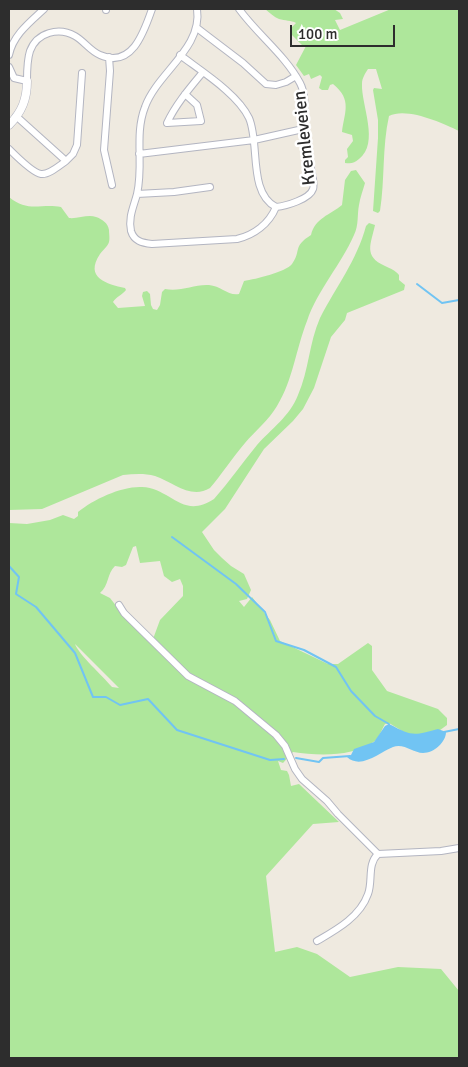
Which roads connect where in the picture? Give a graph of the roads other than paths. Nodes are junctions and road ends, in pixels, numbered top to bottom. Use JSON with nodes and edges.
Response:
{"nodes":[{"id":1,"x":44,"y":9,"type":"edge"},
{"id":2,"x":152,"y":9,"type":"edge"},
{"id":3,"x":198,"y":9,"type":"edge"},
{"id":4,"x":239,"y":9,"type":"edge"},
{"id":5,"x":197,"y":28,"type":"junction"},
{"id":6,"x":9,"y":51,"type":"edge"},
{"id":7,"x":9,"y":55,"type":"edge"},
{"id":8,"x":180,"y":55,"type":"junction"},
{"id":9,"x":109,"y":57,"type":"junction"},
{"id":10,"x":9,"y":67,"type":"edge"},
{"id":11,"x":202,"y":72,"type":"junction"},
{"id":12,"x":82,"y":73,"type":"dead end"},
{"id":13,"x":296,"y":76,"type":"junction"},
{"id":14,"x":27,"y":81,"type":"junction"},
{"id":15,"x":185,"y":94,"type":"junction"},
{"id":16,"x":16,"y":116,"type":"junction"},
{"id":17,"x":9,"y":125,"type":"edge"},
{"id":18,"x":303,"y":129,"type":"junction"},
{"id":19,"x":254,"y":140,"type":"junction"},
{"id":20,"x":9,"y":149,"type":"edge"},
{"id":21,"x":140,"y":154,"type":"junction"},
{"id":22,"x":66,"y":161,"type":"junction"},
{"id":23,"x":112,"y":185,"type":"dead end"},
{"id":24,"x":210,"y":187,"type":"dead end"},
{"id":25,"x":137,"y":194,"type":"junction"},
{"id":26,"x":276,"y":207,"type":"junction"},
{"id":27,"x":119,"y":605,"type":"dead end"},
{"id":28,"x":459,"y":848,"type":"edge"},
{"id":29,"x":378,"y":854,"type":"junction"},
{"id":30,"x":317,"y":941,"type":"dead end"}],
"edges":[{"from":1,"to":6,"type":"street"},
{"from":2,"to":9,"type":"street"},
{"from":3,"to":5,"type":"street"},
{"from":4,"to":13,"type":"street","name":"Kremleveien"},
{"from":5,"to":8,"type":"street"},
{"from":5,"to":13,"type":"street","name":"Kremleveien"},
{"from":6,"to":7,"type":"street"},
{"from":8,"to":11,"type":"street"},
{"from":8,"to":21,"type":"street"},
{"from":9,"to":14,"type":"street"},
{"from":9,"to":23,"type":"street"},
{"from":10,"to":14,"type":"street"},
{"from":11,"to":15,"type":"street"},
{"from":11,"to":19,"type":"street"},
{"from":12,"to":22,"type":"street"},
{"from":13,"to":18,"type":"street","name":"Kremleveien"},
{"from":14,"to":16,"type":"street"},
{"from":15,"to":15,"type":"street"},
{"from":16,"to":17,"type":"street"},
{"from":16,"to":22,"type":"street"},
{"from":18,"to":19,"type":"street"},
{"from":18,"to":26,"type":"street","name":"Kremleveien"},
{"from":19,"to":21,"type":"street"},
{"from":19,"to":26,"type":"street"},
{"from":20,"to":22,"type":"street"},
{"from":21,"to":25,"type":"street"},
{"from":24,"to":25,"type":"street"},
{"from":25,"to":26,"type":"street"},
{"from":27,"to":29,"type":"street"},
{"from":28,"to":29,"type":"street"},
{"from":29,"to":30,"type":"street"}]}
